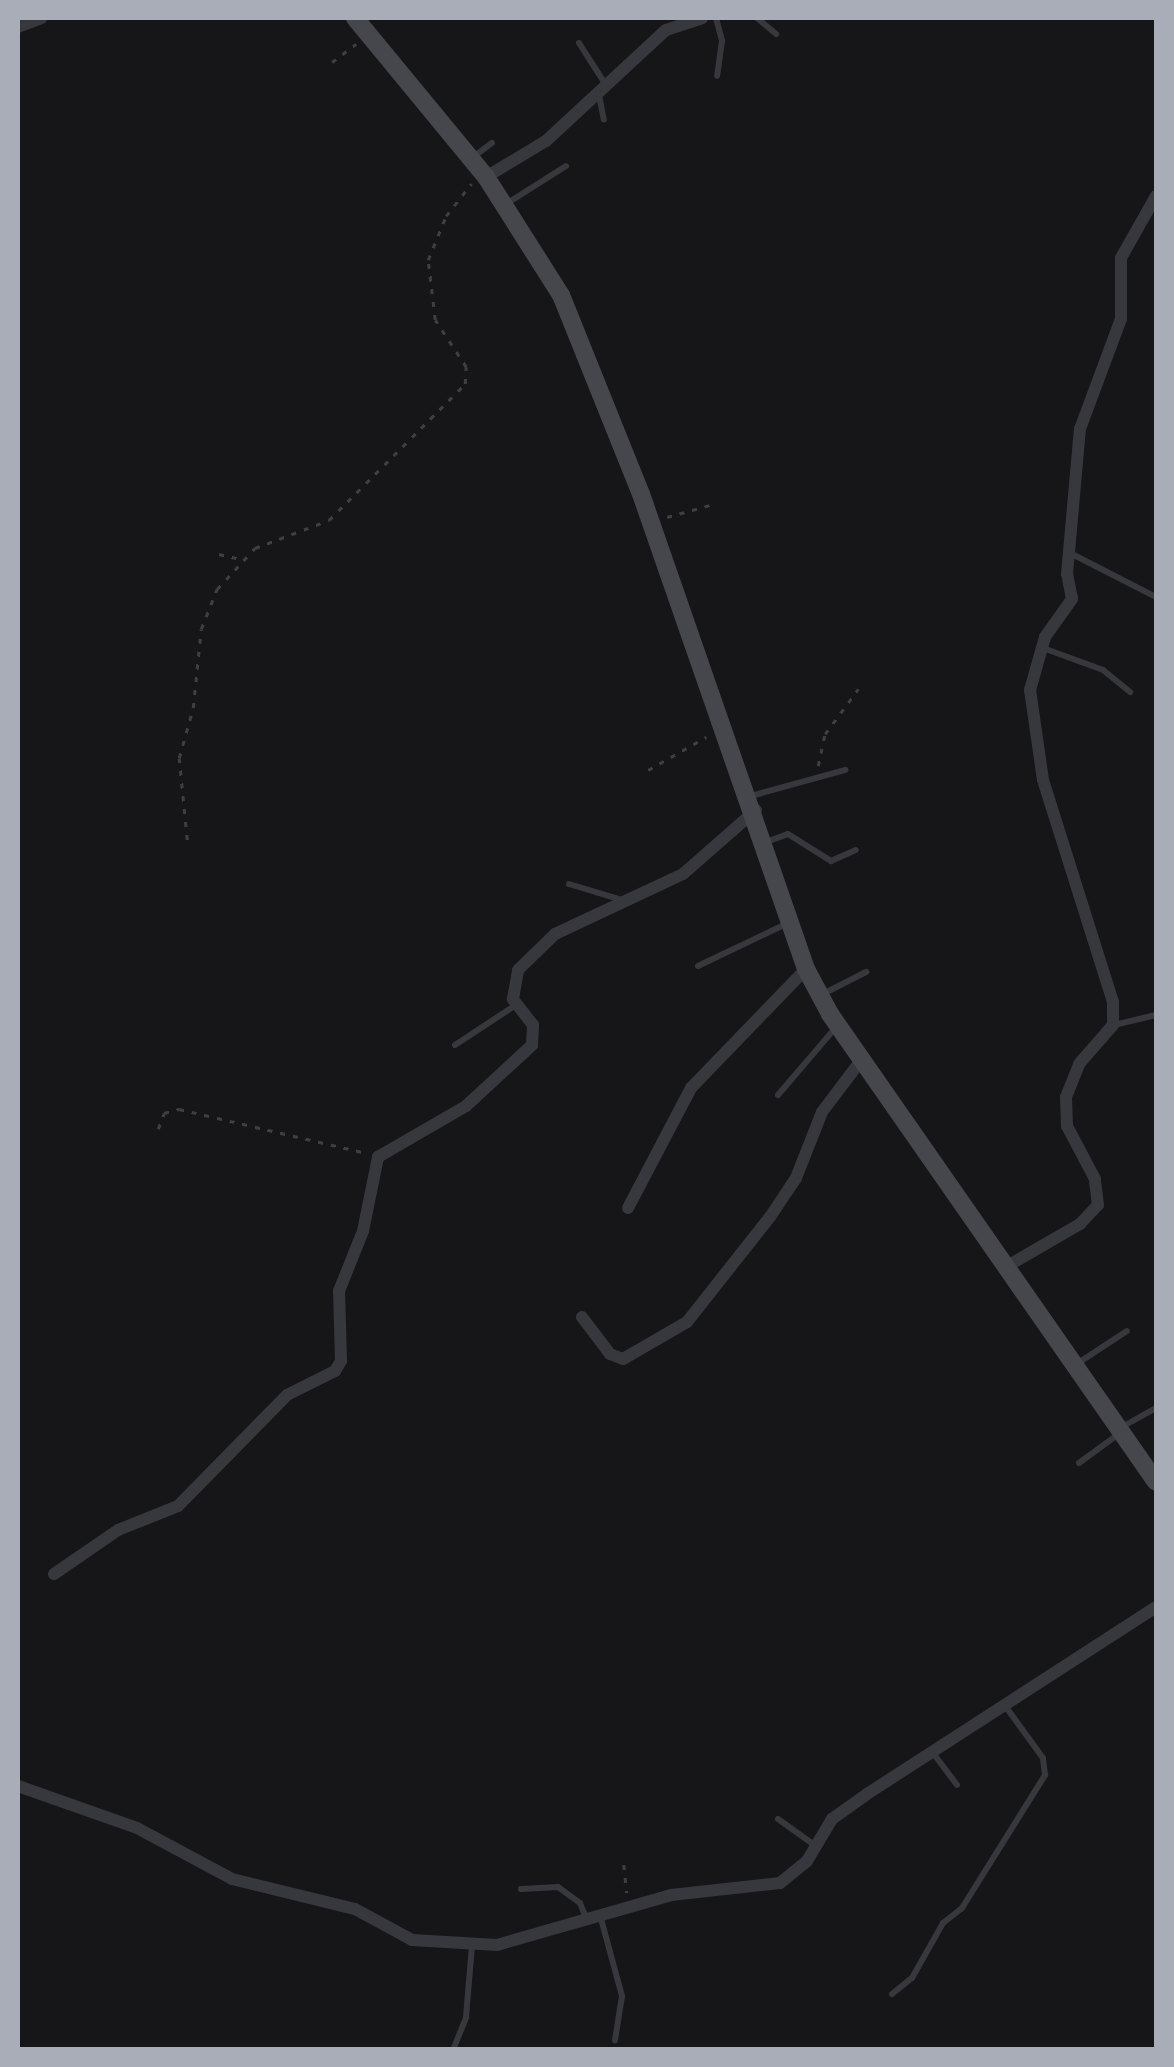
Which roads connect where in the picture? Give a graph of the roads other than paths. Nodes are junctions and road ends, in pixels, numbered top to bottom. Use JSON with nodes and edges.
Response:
{"nodes":[{"id":1,"x":40,"y":18,"type":"edge"},
{"id":2,"x":356,"y":18,"type":"edge"},
{"id":3,"x":702,"y":18,"type":"edge"},
{"id":4,"x":716,"y":18,"type":"edge"},
{"id":5,"x":757,"y":18,"type":"edge"},
{"id":6,"x":18,"y":28,"type":"edge"},
{"id":7,"x":776,"y":34,"type":"dead end"},
{"id":8,"x":579,"y":42,"type":"dead end"},
{"id":9,"x":717,"y":76,"type":"dead end"},
{"id":10,"x":602,"y":90,"type":"junction"},
{"id":11,"x":604,"y":120,"type":"dead end"},
{"id":12,"x":492,"y":144,"type":"dead end"},
{"id":13,"x":566,"y":166,"type":"dead end"},
{"id":14,"x":479,"y":169,"type":"junction"},
{"id":15,"x":1156,"y":196,"type":"edge"},
{"id":16,"x":505,"y":204,"type":"junction"},
{"id":17,"x":1072,"y":554,"type":"junction"},
{"id":18,"x":1156,"y":597,"type":"edge"},
{"id":19,"x":1042,"y":648,"type":"junction"},
{"id":20,"x":1130,"y":692,"type":"dead end"},
{"id":21,"x":845,"y":770,"type":"dead end"},
{"id":22,"x":753,"y":803,"type":"junction"},
{"id":23,"x":766,"y":842,"type":"junction"},
{"id":24,"x":856,"y":850,"type":"dead end"},
{"id":25,"x":568,"y":884,"type":"dead end"},
{"id":26,"x":628,"y":902,"type":"junction"},
{"id":27,"x":791,"y":921,"type":"junction"},
{"id":28,"x":698,"y":966,"type":"dead end"},
{"id":29,"x":806,"y":969,"type":"junction"},
{"id":30,"x":866,"y":972,"type":"dead end"},
{"id":31,"x":820,"y":995,"type":"junction"},
{"id":32,"x":517,"y":1004,"type":"junction"},
{"id":33,"x":1156,"y":1015,"type":"edge"},
{"id":34,"x":837,"y":1026,"type":"junction"},
{"id":35,"x":1113,"y":1026,"type":"junction"},
{"id":36,"x":455,"y":1045,"type":"dead end"},
{"id":37,"x":859,"y":1062,"type":"junction"},
{"id":38,"x":778,"y":1095,"type":"dead end"},
{"id":39,"x":628,"y":1208,"type":"dead end"},
{"id":40,"x":1004,"y":1268,"type":"junction"},
{"id":41,"x":582,"y":1317,"type":"dead end"},
{"id":42,"x":1127,"y":1330,"type":"dead end"},
{"id":43,"x":1074,"y":1366,"type":"junction"},
{"id":44,"x":1156,"y":1408,"type":"edge"},
{"id":45,"x":1120,"y":1430,"type":"junction"},
{"id":46,"x":1079,"y":1463,"type":"dead end"},
{"id":47,"x":1156,"y":1482,"type":"edge"},
{"id":48,"x":54,"y":1574,"type":"dead end"},
{"id":49,"x":1156,"y":1607,"type":"edge"},
{"id":50,"x":1005,"y":1706,"type":"junction"},
{"id":51,"x":932,"y":1752,"type":"junction"},
{"id":52,"x":957,"y":1784,"type":"dead end"},
{"id":53,"x":20,"y":1791,"type":"edge"},
{"id":54,"x":778,"y":1819,"type":"dead end"},
{"id":55,"x":814,"y":1844,"type":"junction"},
{"id":56,"x":521,"y":1889,"type":"dead end"},
{"id":57,"x":592,"y":1916,"type":"junction"},
{"id":58,"x":472,"y":1946,"type":"junction"},
{"id":59,"x":892,"y":1994,"type":"dead end"},
{"id":60,"x":615,"y":2040,"type":"dead end"},
{"id":61,"x":453,"y":2050,"type":"edge"}],
"edges":[{"from":1,"to":6,"type":"street"},
{"from":2,"to":14,"type":"street"},
{"from":3,"to":10,"type":"street"},
{"from":4,"to":9,"type":"lane"},
{"from":5,"to":7,"type":"lane"},
{"from":8,"to":10,"type":"lane"},
{"from":10,"to":11,"type":"lane"},
{"from":10,"to":14,"type":"street"},
{"from":12,"to":14,"type":"lane"},
{"from":13,"to":16,"type":"lane"},
{"from":14,"to":16,"type":"street"},
{"from":15,"to":17,"type":"street"},
{"from":16,"to":22,"type":"street"},
{"from":17,"to":18,"type":"lane"},
{"from":17,"to":19,"type":"street"},
{"from":19,"to":20,"type":"lane"},
{"from":19,"to":35,"type":"street"},
{"from":21,"to":22,"type":"lane"},
{"from":22,"to":23,"type":"street"},
{"from":22,"to":26,"type":"street"},
{"from":23,"to":24,"type":"lane"},
{"from":23,"to":27,"type":"street"},
{"from":25,"to":26,"type":"lane"},
{"from":26,"to":32,"type":"street"},
{"from":27,"to":28,"type":"lane"},
{"from":27,"to":29,"type":"street"},
{"from":29,"to":31,"type":"street"},
{"from":29,"to":39,"type":"street"},
{"from":30,"to":31,"type":"lane"},
{"from":31,"to":34,"type":"street"},
{"from":32,"to":36,"type":"lane"},
{"from":32,"to":48,"type":"street"},
{"from":33,"to":35,"type":"lane"},
{"from":34,"to":37,"type":"street"},
{"from":34,"to":38,"type":"lane"},
{"from":35,"to":40,"type":"street"},
{"from":37,"to":40,"type":"street"},
{"from":37,"to":41,"type":"street"},
{"from":40,"to":43,"type":"street"},
{"from":42,"to":43,"type":"lane"},
{"from":43,"to":45,"type":"street"},
{"from":44,"to":45,"type":"lane"},
{"from":45,"to":46,"type":"lane"},
{"from":45,"to":47,"type":"street"},
{"from":49,"to":50,"type":"street"},
{"from":50,"to":51,"type":"street"},
{"from":50,"to":59,"type":"lane"},
{"from":51,"to":52,"type":"lane"},
{"from":51,"to":55,"type":"street"},
{"from":53,"to":58,"type":"street"},
{"from":54,"to":55,"type":"lane"},
{"from":55,"to":57,"type":"street"},
{"from":56,"to":57,"type":"lane"},
{"from":57,"to":58,"type":"street"},
{"from":57,"to":60,"type":"lane"},
{"from":58,"to":61,"type":"lane"}]}
